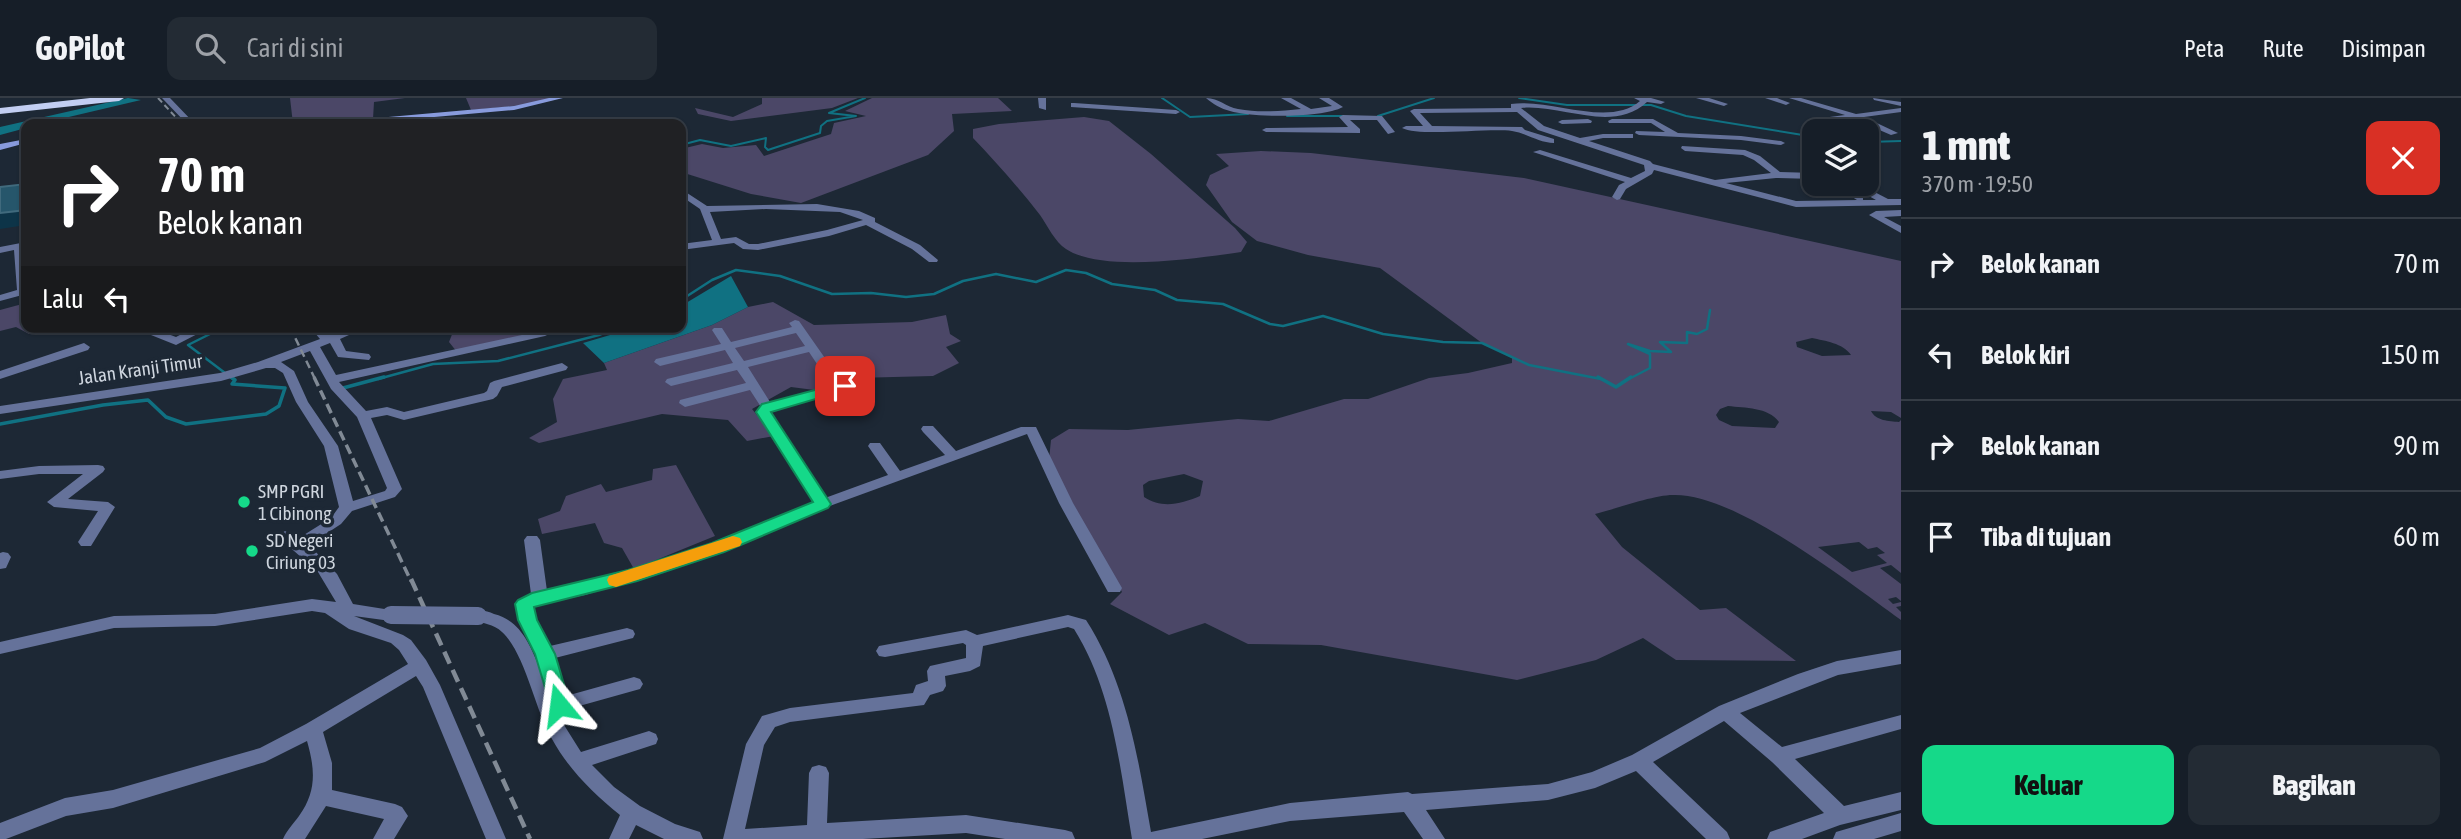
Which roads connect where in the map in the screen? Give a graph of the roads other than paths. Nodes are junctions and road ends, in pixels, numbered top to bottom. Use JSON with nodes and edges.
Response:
{"nodes":[{"id":1,"x":51,"y":98,"type":"edge"},
{"id":2,"x":76,"y":98,"type":"edge"},
{"id":3,"x":101,"y":98,"type":"edge"},
{"id":4,"x":119,"y":98,"type":"edge"},
{"id":5,"x":166,"y":98,"type":"edge"},
{"id":6,"x":559,"y":98,"type":"edge"},
{"id":7,"x":1042,"y":98,"type":"edge"},
{"id":8,"x":1210,"y":98,"type":"edge"},
{"id":9,"x":1284,"y":98,"type":"edge"},
{"id":10,"x":1322,"y":98,"type":"edge"},
{"id":11,"x":1700,"y":98,"type":"edge"},
{"id":12,"x":1769,"y":98,"type":"edge"},
{"id":13,"x":1879,"y":98,"type":"edge"},
{"id":14,"x":1642,"y":101,"type":"edge"},
{"id":15,"x":1790,"y":101,"type":"edge"},
{"id":16,"x":1661,"y":102,"type":"dead end"},
{"id":17,"x":1254,"y":103,"type":"dead end"},
{"id":18,"x":1724,"y":104,"type":"dead end"},
{"id":19,"x":1901,"y":104,"type":"edge"},
{"id":20,"x":1074,"y":105,"type":"edge"},
{"id":21,"x":0,"y":106,"type":"edge"},
{"id":22,"x":1043,"y":108,"type":"dead end"},
{"id":23,"x":1519,"y":110,"type":"junction"},
{"id":24,"x":1901,"y":110,"type":"edge"},
{"id":25,"x":1176,"y":111,"type":"dead end"},
{"id":26,"x":1438,"y":111,"type":"junction"},
{"id":27,"x":1475,"y":111,"type":"junction"},
{"id":28,"x":1277,"y":114,"type":"junction"},
{"id":29,"x":1309,"y":114,"type":"junction"},
{"id":30,"x":1857,"y":117,"type":"junction"},
{"id":31,"x":1250,"y":118,"type":"dead end"},
{"id":32,"x":186,"y":119,"type":"edge"},
{"id":33,"x":389,"y":119,"type":"edge"},
{"id":34,"x":1836,"y":119,"type":"edge"},
{"id":35,"x":1562,"y":122,"type":"dead end"},
{"id":36,"x":1406,"y":128,"type":"dead end"},
{"id":37,"x":1541,"y":128,"type":"junction"},
{"id":38,"x":1432,"y":129,"type":"junction"},
{"id":39,"x":1460,"y":129,"type":"junction"},
{"id":40,"x":1497,"y":129,"type":"junction"},
{"id":41,"x":1513,"y":129,"type":"junction"},
{"id":42,"x":1266,"y":130,"type":"dead end"},
{"id":43,"x":1291,"y":130,"type":"junction"},
{"id":44,"x":1391,"y":132,"type":"dead end"},
{"id":45,"x":1894,"y":133,"type":"dead end"},
{"id":46,"x":1674,"y":135,"type":"junction"},
{"id":47,"x":1581,"y":141,"type":"junction"},
{"id":48,"x":21,"y":142,"type":"edge"},
{"id":49,"x":1781,"y":144,"type":"dead end"},
{"id":50,"x":0,"y":147,"type":"edge"},
{"id":51,"x":1546,"y":148,"type":"dead end"},
{"id":52,"x":1685,"y":148,"type":"dead end"},
{"id":53,"x":1708,"y":149,"type":"junction"},
{"id":54,"x":1650,"y":169,"type":"junction"},
{"id":55,"x":1776,"y":175,"type":"junction"},
{"id":56,"x":1802,"y":176,"type":"edge"},
{"id":57,"x":1631,"y":181,"type":"junction"},
{"id":58,"x":1714,"y":183,"type":"junction"},
{"id":59,"x":686,"y":196,"type":"edge"},
{"id":60,"x":1857,"y":196,"type":"edge"},
{"id":61,"x":1875,"y":196,"type":"edge"},
{"id":62,"x":1617,"y":197,"type":"dead end"},
{"id":63,"x":1868,"y":202,"type":"junction"},
{"id":64,"x":1901,"y":202,"type":"edge"},
{"id":65,"x":1889,"y":203,"type":"junction"},
{"id":66,"x":705,"y":209,"type":"junction"},
{"id":67,"x":1901,"y":213,"type":"edge"},
{"id":68,"x":868,"y":222,"type":"junction"},
{"id":69,"x":1901,"y":230,"type":"edge"},
{"id":70,"x":718,"y":242,"type":"junction"},
{"id":71,"x":21,"y":245,"type":"edge"},
{"id":72,"x":686,"y":246,"type":"edge"},
{"id":73,"x":0,"y":250,"type":"edge"},
{"id":74,"x":933,"y":260,"type":"dead end"},
{"id":75,"x":21,"y":292,"type":"edge"},
{"id":76,"x":0,"y":298,"type":"edge"},
{"id":77,"x":718,"y":330,"type":"dead end"},
{"id":78,"x":155,"y":333,"type":"edge"},
{"id":79,"x":193,"y":333,"type":"edge"},
{"id":80,"x":320,"y":333,"type":"edge"},
{"id":81,"x":346,"y":333,"type":"edge"},
{"id":82,"x":545,"y":333,"type":"dead end"},
{"id":83,"x":325,"y":341,"type":"junction"},
{"id":84,"x":728,"y":346,"type":"junction"},
{"id":85,"x":84,"y":347,"type":"dead end"},
{"id":86,"x":812,"y":348,"type":"junction"},
{"id":87,"x":365,"y":357,"type":"dead end"},
{"id":88,"x":821,"y":361,"type":"dead end"},
{"id":89,"x":660,"y":362,"type":"dead end"},
{"id":90,"x":740,"y":364,"type":"junction"},
{"id":91,"x":262,"y":365,"type":"junction"},
{"id":92,"x":562,"y":367,"type":"dead end"},
{"id":93,"x":0,"y":375,"type":"edge"},
{"id":94,"x":671,"y":382,"type":"dead end"},
{"id":95,"x":860,"y":382,"type":"dead end"},
{"id":96,"x":753,"y":385,"type":"junction"},
{"id":97,"x":337,"y":388,"type":"junction"},
{"id":98,"x":685,"y":403,"type":"dead end"},
{"id":99,"x":767,"y":407,"type":"junction"},
{"id":100,"x":0,"y":410,"type":"edge"},
{"id":101,"x":363,"y":416,"type":"junction"},
{"id":102,"x":928,"y":429,"type":"dead end"},
{"id":103,"x":875,"y":446,"type":"dead end"},
{"id":104,"x":954,"y":456,"type":"junction"},
{"id":105,"x":0,"y":475,"type":"edge"},
{"id":106,"x":896,"y":476,"type":"junction"},
{"id":107,"x":822,"y":504,"type":"junction"},
{"id":108,"x":346,"y":508,"type":"junction"},
{"id":109,"x":533,"y":540,"type":"dead end"},
{"id":110,"x":86,"y":542,"type":"dead end"},
{"id":111,"x":1114,"y":587,"type":"dead end"},
{"id":112,"x":540,"y":598,"type":"junction"},
{"id":113,"x":325,"y":607,"type":"junction"},
{"id":114,"x":347,"y":611,"type":"junction"},
{"id":115,"x":627,"y":634,"type":"dead end"},
{"id":116,"x":975,"y":642,"type":"junction"},
{"id":117,"x":0,"y":648,"type":"edge"},
{"id":118,"x":885,"y":650,"type":"dead end"},
{"id":119,"x":545,"y":654,"type":"junction"},
{"id":120,"x":1901,"y":657,"type":"edge"},
{"id":121,"x":420,"y":665,"type":"junction"},
{"id":122,"x":634,"y":684,"type":"dead end"},
{"id":123,"x":554,"y":711,"type":"junction"},
{"id":124,"x":1726,"y":711,"type":"junction"},
{"id":125,"x":1901,"y":722,"type":"edge"},
{"id":126,"x":313,"y":729,"type":"junction"},
{"id":127,"x":649,"y":739,"type":"dead end"},
{"id":128,"x":1779,"y":756,"type":"junction"},
{"id":129,"x":1639,"y":761,"type":"junction"},
{"id":130,"x":576,"y":762,"type":"junction"},
{"id":131,"x":819,"y":773,"type":"dead end"},
{"id":132,"x":323,"y":797,"type":"junction"},
{"id":133,"x":1408,"y":801,"type":"junction"},
{"id":134,"x":1901,"y":801,"type":"edge"},
{"id":135,"x":632,"y":810,"type":"junction"},
{"id":136,"x":1840,"y":816,"type":"junction"},
{"id":137,"x":1901,"y":822,"type":"edge"},
{"id":138,"x":0,"y":832,"type":"edge"},
{"id":139,"x":817,"y":834,"type":"junction"},
{"id":140,"x":857,"y":835,"type":"edge"},
{"id":141,"x":1023,"y":837,"type":"edge"},
{"id":142,"x":766,"y":838,"type":"edge"},
{"id":143,"x":293,"y":839,"type":"edge"},
{"id":144,"x":383,"y":839,"type":"edge"},
{"id":145,"x":496,"y":839,"type":"edge"},
{"id":146,"x":619,"y":839,"type":"edge"},
{"id":147,"x":693,"y":839,"type":"edge"},
{"id":148,"x":736,"y":839,"type":"edge"},
{"id":149,"x":1065,"y":839,"type":"edge"},
{"id":150,"x":1142,"y":839,"type":"edge"},
{"id":151,"x":1157,"y":839,"type":"edge"},
{"id":152,"x":1435,"y":839,"type":"edge"},
{"id":153,"x":1720,"y":839,"type":"edge"},
{"id":154,"x":1777,"y":839,"type":"edge"},
{"id":155,"x":1843,"y":839,"type":"edge"}],
"edges":[{"from":1,"to":21,"type":"highway"},
{"from":2,"to":21,"type":"highway"},
{"from":3,"to":21,"type":"highway"},
{"from":4,"to":21,"type":"highway"},
{"from":5,"to":32,"type":"street"},
{"from":6,"to":33,"type":"main road"},
{"from":7,"to":22,"type":"street"},
{"from":8,"to":28,"type":"street"},
{"from":9,"to":29,"type":"street"},
{"from":10,"to":29,"type":"street"},
{"from":11,"to":18,"type":"street"},
{"from":12,"to":15,"type":"street"},
{"from":13,"to":19,"type":"street"},
{"from":14,"to":16,"type":"street"},
{"from":14,"to":23,"type":"street"},
{"from":15,"to":30,"type":"street"},
{"from":17,"to":28,"type":"street"},
{"from":20,"to":25,"type":"street"},
{"from":23,"to":27,"type":"street"},
{"from":23,"to":37,"type":"street"},
{"from":24,"to":30,"type":"street"},
{"from":26,"to":27,"type":"street"},
{"from":26,"to":38,"type":"street"},
{"from":26,"to":39,"type":"street"},
{"from":27,"to":40,"type":"street"},
{"from":28,"to":29,"type":"street"},
{"from":28,"to":31,"type":"street"},
{"from":28,"to":43,"type":"street"},
{"from":30,"to":34,"type":"street"},
{"from":30,"to":45,"type":"street"},
{"from":35,"to":46,"type":"street"},
{"from":36,"to":38,"type":"street"},
{"from":37,"to":41,"type":"street"},
{"from":37,"to":47,"type":"street"},
{"from":38,"to":39,"type":"street"},
{"from":39,"to":40,"type":"street"},
{"from":40,"to":41,"type":"street"},
{"from":41,"to":54,"type":"street"},
{"from":42,"to":43,"type":"street"},
{"from":43,"to":44,"type":"street"},
{"from":46,"to":47,"type":"street"},
{"from":46,"to":49,"type":"street"},
{"from":46,"to":53,"type":"street"},
{"from":47,"to":54,"type":"street"},
{"from":48,"to":50,"type":"main road"},
{"from":51,"to":57,"type":"street"},
{"from":52,"to":53,"type":"street"},
{"from":53,"to":55,"type":"street"},
{"from":54,"to":57,"type":"street"},
{"from":54,"to":58,"type":"street"},
{"from":55,"to":56,"type":"street"},
{"from":55,"to":58,"type":"street"},
{"from":57,"to":62,"type":"street"},
{"from":58,"to":63,"type":"street"},
{"from":59,"to":66,"type":"street"},
{"from":60,"to":63,"type":"street"},
{"from":61,"to":65,"type":"street"},
{"from":63,"to":65,"type":"street"},
{"from":64,"to":65,"type":"street"},
{"from":66,"to":68,"type":"street"},
{"from":66,"to":70,"type":"street"},
{"from":67,"to":69,"type":"street"},
{"from":68,"to":70,"type":"street"},
{"from":68,"to":74,"type":"street"},
{"from":70,"to":72,"type":"street"},
{"from":71,"to":73,"type":"street"},
{"from":75,"to":76,"type":"street"},
{"from":77,"to":84,"type":"street"},
{"from":78,"to":79,"type":"street"},
{"from":80,"to":83,"type":"street"},
{"from":81,"to":83,"type":"street","name":"Jalan Kranji Timur"},
{"from":82,"to":97,"type":"street"},
{"from":83,"to":87,"type":"street"},
{"from":83,"to":91,"type":"street","name":"Jalan Kranji Timur"},
{"from":83,"to":97,"type":"street"},
{"from":84,"to":86,"type":"street"},
{"from":84,"to":89,"type":"street"},
{"from":84,"to":90,"type":"street"},
{"from":85,"to":93,"type":"street"},
{"from":86,"to":88,"type":"street"},
{"from":86,"to":90,"type":"street"},
{"from":90,"to":94,"type":"street"},
{"from":90,"to":96,"type":"street"},
{"from":91,"to":100,"type":"street","name":"Jalan Kranji Timur"},
{"from":91,"to":108,"type":"street"},
{"from":92,"to":101,"type":"street"},
{"from":95,"to":99,"type":"street"},
{"from":96,"to":98,"type":"street"},
{"from":96,"to":99,"type":"street"},
{"from":97,"to":101,"type":"street"},
{"from":99,"to":107,"type":"street"},
{"from":101,"to":108,"type":"street"},
{"from":102,"to":104,"type":"street"},
{"from":103,"to":106,"type":"street"},
{"from":104,"to":106,"type":"street"},
{"from":104,"to":111,"type":"street"},
{"from":105,"to":110,"type":"street"},
{"from":106,"to":107,"type":"street"},
{"from":107,"to":112,"type":"street"},
{"from":108,"to":114,"type":"street"},
{"from":109,"to":112,"type":"street"},
{"from":112,"to":119,"type":"street"},
{"from":113,"to":114,"type":"street"},
{"from":113,"to":117,"type":"street"},
{"from":113,"to":121,"type":"street"},
{"from":114,"to":123,"type":"street","bridge":true},
{"from":115,"to":119,"type":"street"},
{"from":116,"to":118,"type":"street"},
{"from":116,"to":148,"type":"street"},
{"from":116,"to":150,"type":"street"},
{"from":119,"to":123,"type":"street"},
{"from":120,"to":124,"type":"street"},
{"from":121,"to":126,"type":"street"},
{"from":121,"to":145,"type":"street"},
{"from":122,"to":123,"type":"street"},
{"from":123,"to":130,"type":"street"},
{"from":124,"to":128,"type":"street"},
{"from":124,"to":129,"type":"street"},
{"from":125,"to":128,"type":"street"},
{"from":126,"to":132,"type":"street"},
{"from":126,"to":138,"type":"street"},
{"from":127,"to":130,"type":"street"},
{"from":128,"to":136,"type":"street"},
{"from":129,"to":133,"type":"street"},
{"from":129,"to":153,"type":"street"},
{"from":130,"to":135,"type":"street"},
{"from":131,"to":139,"type":"street"},
{"from":132,"to":143,"type":"street"},
{"from":132,"to":144,"type":"street"},
{"from":133,"to":151,"type":"street"},
{"from":133,"to":152,"type":"street"},
{"from":134,"to":136,"type":"street"},
{"from":135,"to":146,"type":"street"},
{"from":135,"to":147,"type":"street"},
{"from":136,"to":154,"type":"street"},
{"from":137,"to":155,"type":"street"},
{"from":139,"to":140,"type":"street"},
{"from":139,"to":142,"type":"street"},
{"from":140,"to":141,"type":"street"},
{"from":141,"to":149,"type":"street"},
{"from":142,"to":148,"type":"street"}]}
